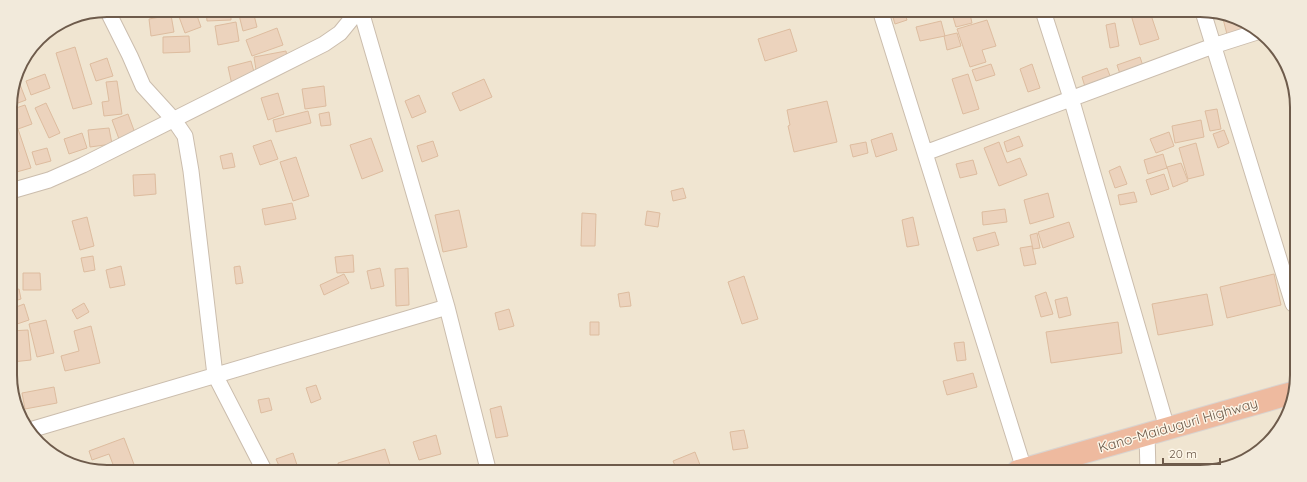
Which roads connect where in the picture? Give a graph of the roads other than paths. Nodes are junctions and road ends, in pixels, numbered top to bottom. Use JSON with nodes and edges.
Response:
{"nodes":[{"id":1,"x":110,"y":17,"type":"edge"},
{"id":2,"x":355,"y":17,"type":"edge"},
{"id":3,"x":362,"y":17,"type":"edge"},
{"id":4,"x":882,"y":17,"type":"edge"},
{"id":5,"x":1045,"y":17,"type":"edge"},
{"id":6,"x":1205,"y":17,"type":"edge"},
{"id":7,"x":1252,"y":34,"type":"edge"},
{"id":8,"x":1213,"y":46,"type":"junction"},
{"id":9,"x":1071,"y":98,"type":"junction"},
{"id":10,"x":174,"y":120,"type":"junction"},
{"id":11,"x":925,"y":153,"type":"junction"},
{"id":12,"x":17,"y":189,"type":"edge"},
{"id":13,"x":1290,"y":294,"type":"edge"},
{"id":14,"x":447,"y":307,"type":"junction"},
{"id":15,"x":215,"y":375,"type":"junction"},
{"id":16,"x":1288,"y":394,"type":"edge"},
{"id":17,"x":1167,"y":428,"type":"junction"},
{"id":18,"x":35,"y":429,"type":"edge"},
{"id":19,"x":1147,"y":434,"type":"junction"},
{"id":20,"x":262,"y":465,"type":"edge"},
{"id":21,"x":487,"y":465,"type":"edge"},
{"id":22,"x":1019,"y":465,"type":"edge"},
{"id":23,"x":1038,"y":465,"type":"edge"},
{"id":24,"x":1148,"y":465,"type":"edge"}],
"edges":[{"from":1,"to":10,"type":"street"},
{"from":2,"to":10,"type":"street"},
{"from":3,"to":14,"type":"street"},
{"from":4,"to":11,"type":"street"},
{"from":5,"to":9,"type":"street"},
{"from":6,"to":8,"type":"street"},
{"from":7,"to":8,"type":"street"},
{"from":8,"to":9,"type":"street"},
{"from":8,"to":13,"type":"street"},
{"from":9,"to":11,"type":"street"},
{"from":9,"to":17,"type":"street"},
{"from":10,"to":12,"type":"street"},
{"from":10,"to":15,"type":"street"},
{"from":11,"to":22,"type":"street"},
{"from":14,"to":15,"type":"street"},
{"from":14,"to":21,"type":"street"},
{"from":15,"to":18,"type":"street"},
{"from":15,"to":20,"type":"street"},
{"from":16,"to":17,"type":"highway","name":"Kano-Maiduguri Highway"},
{"from":17,"to":19,"type":"highway","name":"Kano-Maiduguri Highway"},
{"from":19,"to":23,"type":"highway","name":"Kano-Maiduguri Highway"},
{"from":19,"to":24,"type":"street"}]}
